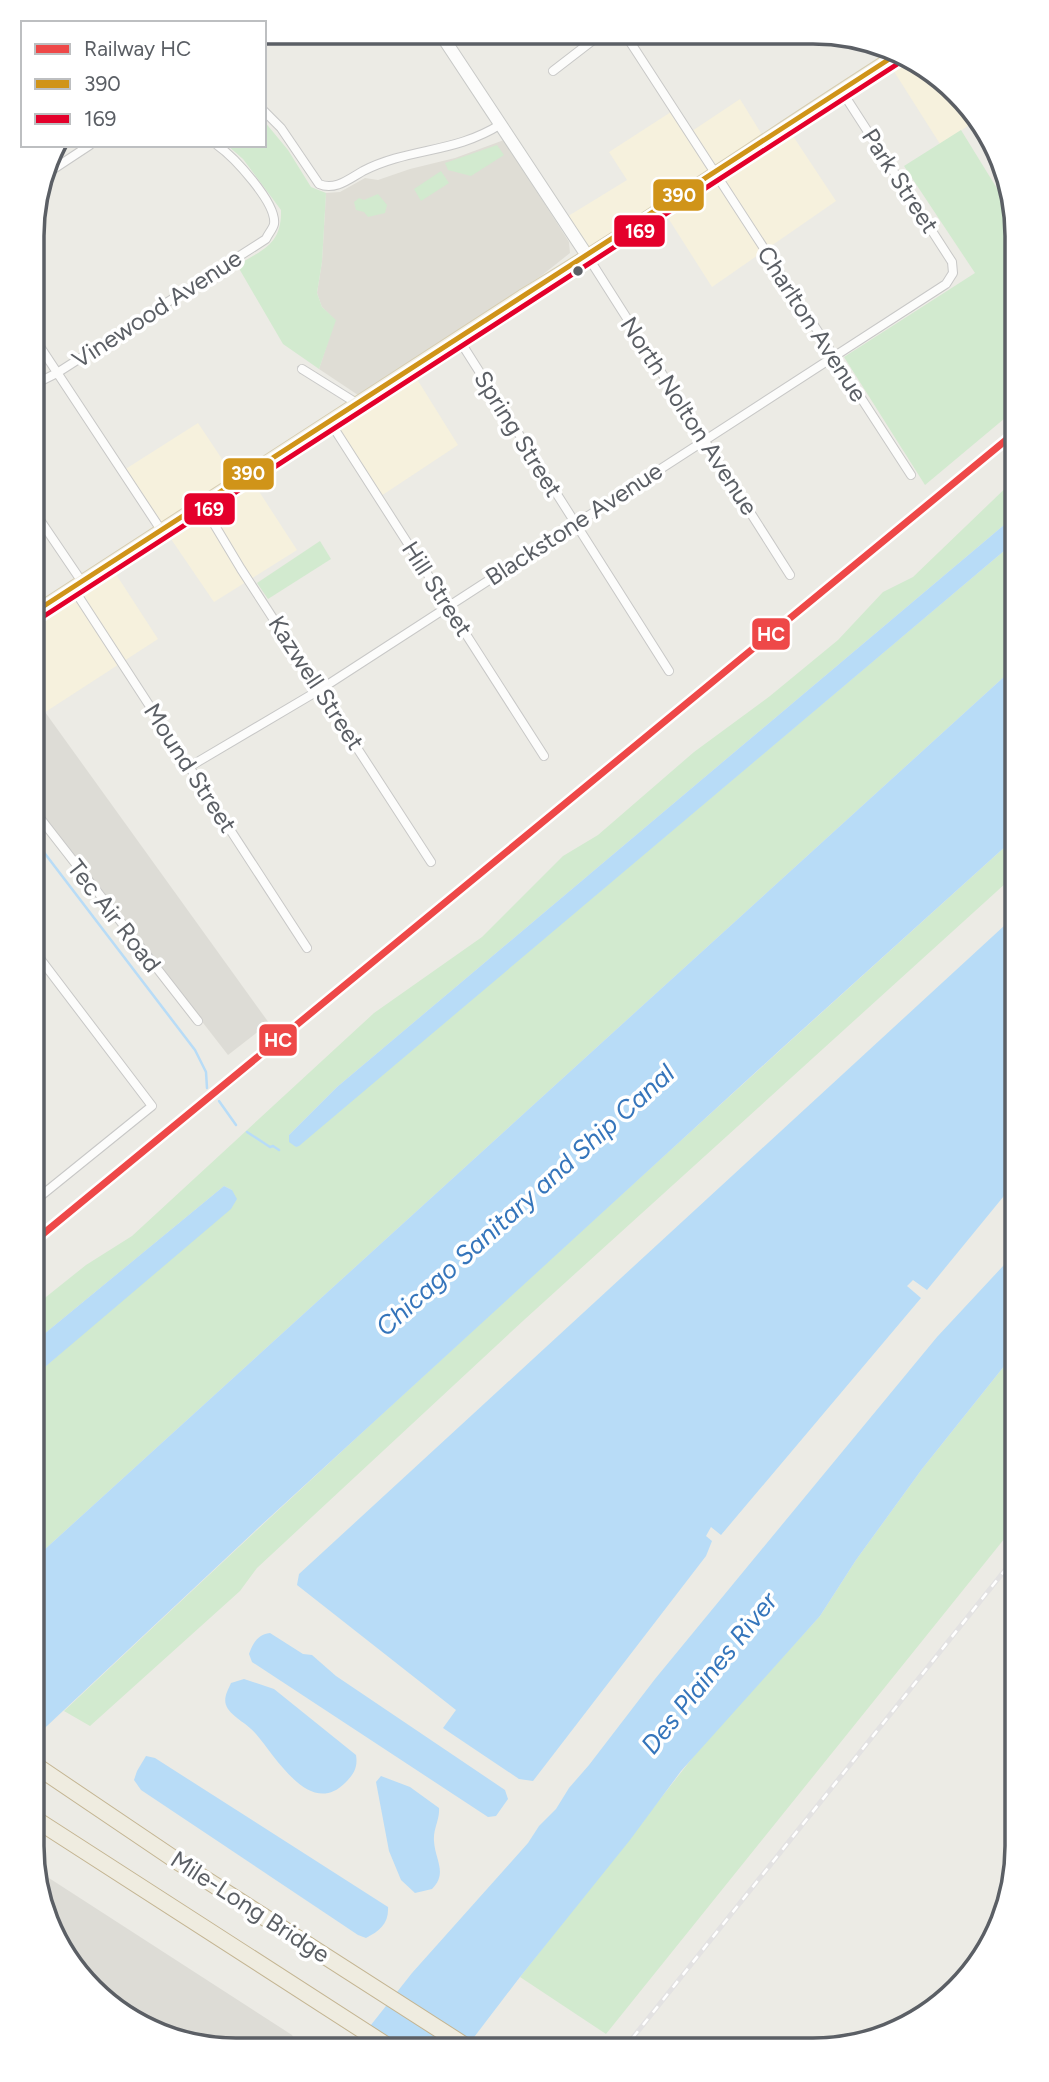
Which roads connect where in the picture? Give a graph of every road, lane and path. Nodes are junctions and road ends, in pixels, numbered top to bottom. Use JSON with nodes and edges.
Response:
{"nodes":[{"id":1,"x":447,"y":44,"type":"edge"},
{"id":2,"x":588,"y":44,"type":"edge"},
{"id":3,"x":631,"y":44,"type":"edge"},
{"id":4,"x":888,"y":60,"type":"edge"},
{"id":5,"x":553,"y":71,"type":"dead end"},
{"id":6,"x":841,"y":90,"type":"junction"},
{"id":7,"x":266,"y":113,"type":"edge"},
{"id":8,"x":501,"y":124,"type":"junction"},
{"id":9,"x":87,"y":147,"type":"edge"},
{"id":10,"x":219,"y":147,"type":"edge"},
{"id":11,"x":56,"y":167,"type":"edge"},
{"id":12,"x":715,"y":173,"type":"junction"},
{"id":13,"x":587,"y":257,"type":"junction"},
{"id":14,"x":953,"y":274,"type":"joint"},
{"id":15,"x":458,"y":338,"type":"junction"},
{"id":16,"x":44,"y":353,"type":"edge"},
{"id":17,"x":834,"y":356,"type":"junction"},
{"id":18,"x":302,"y":369,"type":"dead end"},
{"id":19,"x":57,"y":373,"type":"junction"},
{"id":20,"x":44,"y":380,"type":"edge"},
{"id":21,"x":358,"y":404,"type":"junction"},
{"id":22,"x":330,"y":422,"type":"junction"},
{"id":23,"x":704,"y":440,"type":"junction"},
{"id":24,"x":911,"y":475,"type":"dead end"},
{"id":25,"x":202,"y":503,"type":"junction"},
{"id":26,"x":576,"y":525,"type":"junction"},
{"id":27,"x":44,"y":527,"type":"edge"},
{"id":28,"x":161,"y":530,"type":"junction"},
{"id":29,"x":790,"y":575,"type":"dead end"},
{"id":30,"x":77,"y":585,"type":"junction"},
{"id":31,"x":44,"y":606,"type":"edge"},
{"id":32,"x":448,"y":606,"type":"junction"},
{"id":33,"x":669,"y":671,"type":"dead end"},
{"id":34,"x":321,"y":689,"type":"junction"},
{"id":35,"x":544,"y":756,"type":"dead end"},
{"id":36,"x":189,"y":767,"type":"junction"},
{"id":37,"x":44,"y":823,"type":"edge"},
{"id":38,"x":431,"y":862,"type":"dead end"},
{"id":39,"x":307,"y":948,"type":"dead end"},
{"id":40,"x":44,"y":964,"type":"edge"},
{"id":41,"x":198,"y":1021,"type":"dead end"},
{"id":42,"x":44,"y":1193,"type":"edge"},
{"id":43,"x":44,"y":1771,"type":"edge"},
{"id":44,"x":44,"y":1825,"type":"edge"},
{"id":45,"x":375,"y":2038,"type":"edge"},
{"id":46,"x":453,"y":2038,"type":"edge"}],
"edges":[{"from":1,"to":8,"type":"street"},
{"from":2,"to":5,"type":"street"},
{"from":3,"to":12,"type":"street","name":"Charlton Avenue"},
{"from":4,"to":6,"type":"main road"},
{"from":6,"to":12,"type":"main road"},
{"from":6,"to":14,"type":"street","name":"Park Street"},
{"from":7,"to":8,"type":"street"},
{"from":8,"to":13,"type":"street"},
{"from":9,"to":11,"type":"street"},
{"from":10,"to":19,"type":"street","name":"Vinewood Avenue"},
{"from":12,"to":13,"type":"main road"},
{"from":12,"to":17,"type":"street","name":"Charlton Avenue"},
{"from":13,"to":15,"type":"main road"},
{"from":13,"to":23,"type":"street","name":"North Nolton Avenue"},
{"from":14,"to":17,"type":"street","name":"Blackstone Avenue"},
{"from":15,"to":21,"type":"main road"},
{"from":15,"to":26,"type":"street","name":"Spring Street"},
{"from":16,"to":19,"type":"street"},
{"from":17,"to":23,"type":"street","name":"Blackstone Avenue"},
{"from":17,"to":24,"type":"street","name":"Charlton Avenue"},
{"from":18,"to":21,"type":"street"},
{"from":19,"to":20,"type":"street","name":"Vinewood Avenue"},
{"from":19,"to":28,"type":"street"},
{"from":21,"to":22,"type":"main road"},
{"from":22,"to":25,"type":"main road"},
{"from":22,"to":32,"type":"street","name":"Hill Street"},
{"from":23,"to":26,"type":"street","name":"Blackstone Avenue"},
{"from":23,"to":29,"type":"street","name":"North Nolton Avenue"},
{"from":25,"to":28,"type":"main road"},
{"from":25,"to":34,"type":"street","name":"Kazwell Street"},
{"from":26,"to":32,"type":"street","name":"Blackstone Avenue"},
{"from":26,"to":33,"type":"street","name":"Spring Street"},
{"from":27,"to":30,"type":"street","name":"Mound Street"},
{"from":28,"to":30,"type":"main road"},
{"from":30,"to":31,"type":"main road"},
{"from":30,"to":36,"type":"street","name":"Mound Street"},
{"from":32,"to":34,"type":"street","name":"Blackstone Avenue"},
{"from":32,"to":35,"type":"street","name":"Hill Street"},
{"from":34,"to":36,"type":"street","name":"Blackstone Avenue"},
{"from":34,"to":38,"type":"street","name":"Kazwell Street"},
{"from":36,"to":39,"type":"street","name":"Mound Street"},
{"from":37,"to":41,"type":"street","name":"Tec Air Road"},
{"from":40,"to":42,"type":"street"},
{"from":43,"to":46,"type":"highway","name":"Mile-Long Bridge"},
{"from":44,"to":45,"type":"highway","name":"Mile-Long Bridge"}]}
